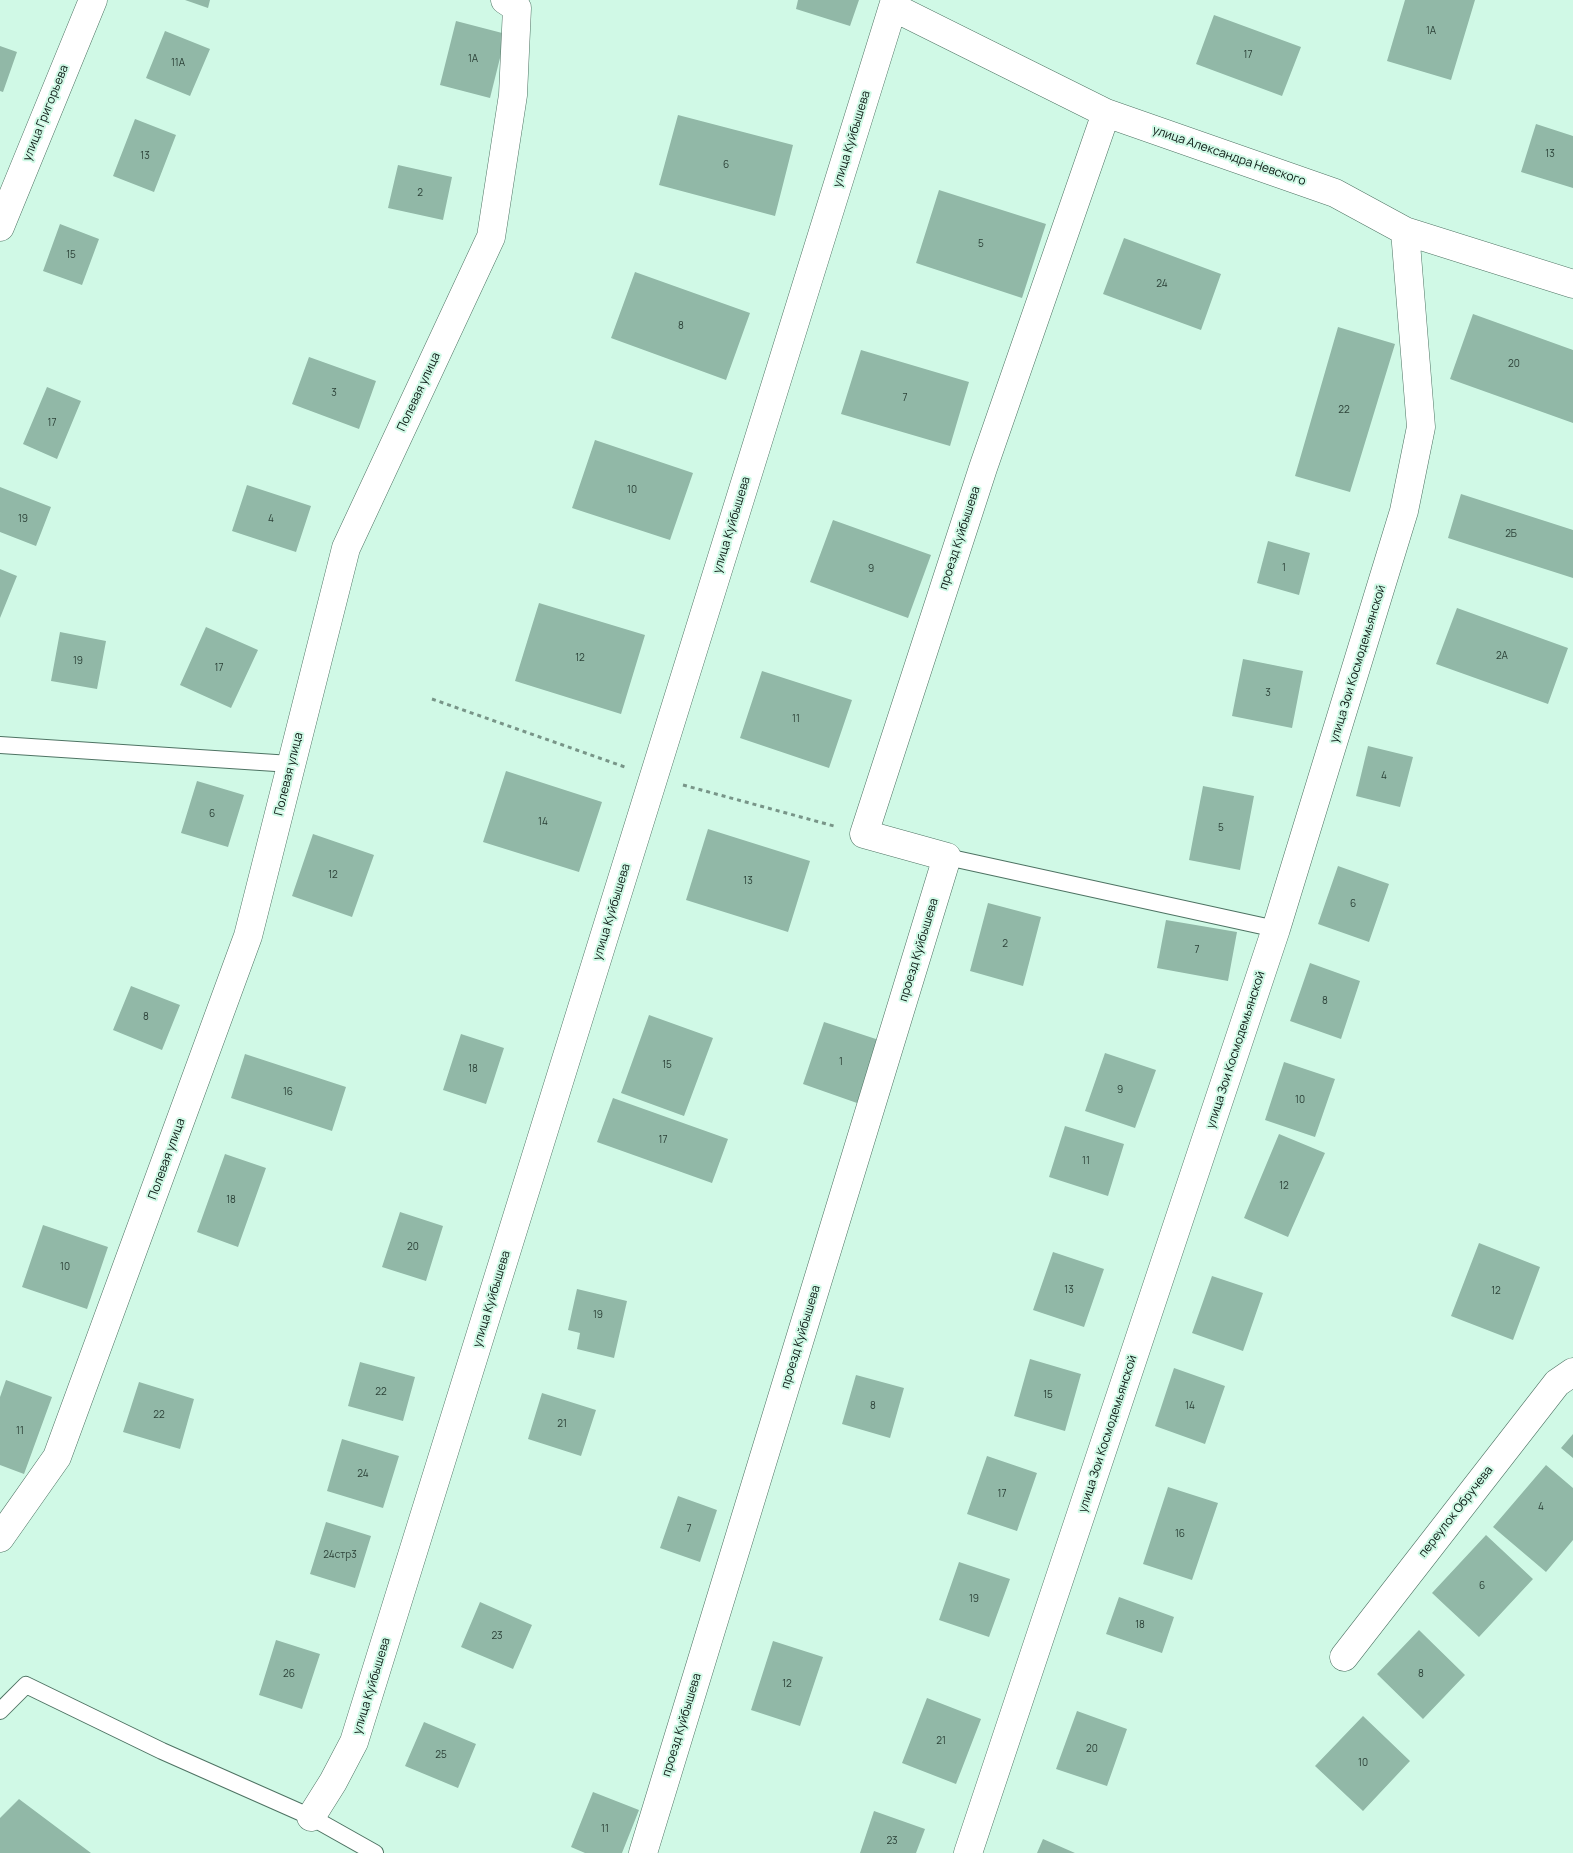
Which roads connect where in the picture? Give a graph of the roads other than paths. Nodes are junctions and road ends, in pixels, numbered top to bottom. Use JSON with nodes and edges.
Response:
{"nodes":[{"id":1,"x":93,"y":0,"type":"edge"},
{"id":2,"x":505,"y":0,"type":"edge"},
{"id":3,"x":894,"y":3,"type":"edge"},
{"id":4,"x":1106,"y":113,"type":"junction"},
{"id":5,"x":0,"y":226,"type":"edge"},
{"id":6,"x":1405,"y":231,"type":"junction"},
{"id":7,"x":1573,"y":284,"type":"edge"},
{"id":8,"x":0,"y":745,"type":"edge"},
{"id":9,"x":291,"y":764,"type":"junction"},
{"id":10,"x":947,"y":857,"type":"junction"},
{"id":11,"x":1276,"y":929,"type":"junction"},
{"id":12,"x":1573,"y":1372,"type":"edge"},
{"id":13,"x":0,"y":1538,"type":"edge"},
{"id":14,"x":1344,"y":1657,"type":"dead end"},
{"id":15,"x":0,"y":1711,"type":"edge"},
{"id":16,"x":312,"y":1817,"type":"junction"},
{"id":17,"x":375,"y":1853,"type":"edge"},
{"id":18,"x":643,"y":1853,"type":"edge"},
{"id":19,"x":968,"y":1853,"type":"edge"}],
"edges":[{"from":1,"to":5,"type":"street","name":"улица Григорьева"},
{"from":2,"to":9,"type":"street","name":"Полевая улица"},
{"from":3,"to":4,"type":"street","name":"улица Александра Невского"},
{"from":3,"to":16,"type":"street","name":"улица Куйбышева"},
{"from":4,"to":6,"type":"street","name":"улица Александра Невского"},
{"from":4,"to":10,"type":"street","name":"проезд Куйбышева"},
{"from":6,"to":7,"type":"street","name":"улица Александра Невского"},
{"from":6,"to":11,"type":"street","name":"улица Зои Космодемьянской"},
{"from":8,"to":9,"type":"lane"},
{"from":9,"to":13,"type":"street","name":"Полевая улица"},
{"from":10,"to":11,"type":"lane"},
{"from":10,"to":18,"type":"street","name":"проезд Куйбышева"},
{"from":11,"to":19,"type":"street","name":"улица Зои Космодемьянской"},
{"from":12,"to":14,"type":"street","name":"переулок Обручева"},
{"from":15,"to":16,"type":"lane"},
{"from":16,"to":17,"type":"lane"}]}
